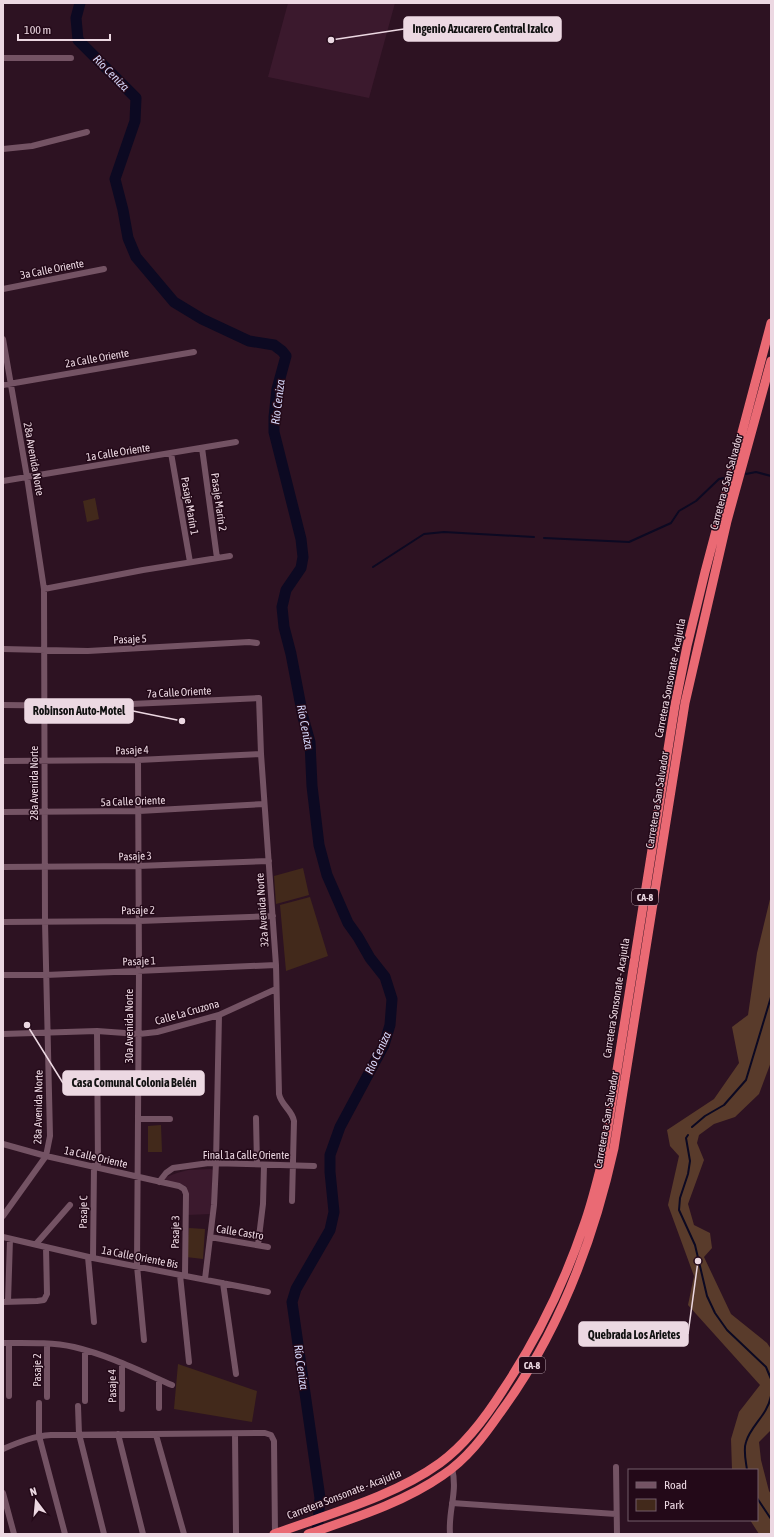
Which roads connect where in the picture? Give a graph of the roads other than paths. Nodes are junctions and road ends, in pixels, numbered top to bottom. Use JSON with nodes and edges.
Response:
{"nodes":[{"id":1,"x":3,"y":58,"type":"edge"},
{"id":2,"x":71,"y":58,"type":"dead end"},
{"id":3,"x":87,"y":132,"type":"dead end"},
{"id":4,"x":3,"y":149,"type":"edge"},
{"id":5,"x":104,"y":269,"type":"dead end"},
{"id":6,"x":3,"y":289,"type":"edge"},
{"id":7,"x":771,"y":323,"type":"edge"},
{"id":8,"x":3,"y":339,"type":"edge"},
{"id":9,"x":194,"y":352,"type":"dead end"},
{"id":10,"x":771,"y":361,"type":"edge"},
{"id":11,"x":10,"y":384,"type":"junction"},
{"id":12,"x":3,"y":385,"type":"edge"},
{"id":13,"x":236,"y":442,"type":"dead end"},
{"id":14,"x":202,"y":448,"type":"junction"},
{"id":15,"x":171,"y":453,"type":"junction"},
{"id":16,"x":27,"y":476,"type":"junction"},
{"id":17,"x":3,"y":481,"type":"edge"},
{"id":18,"x":230,"y":556,"type":"dead end"},
{"id":19,"x":217,"y":558,"type":"junction"},
{"id":20,"x":190,"y":562,"type":"junction"},
{"id":21,"x":44,"y":589,"type":"junction"},
{"id":22,"x":257,"y":643,"type":"dead end"},
{"id":23,"x":3,"y":650,"type":"edge"},
{"id":24,"x":44,"y":650,"type":"junction"},
{"id":25,"x":259,"y":698,"type":"joint"},
{"id":26,"x":3,"y":705,"type":"edge"},
{"id":27,"x":44,"y":705,"type":"junction"},
{"id":28,"x":261,"y":754,"type":"junction"},
{"id":29,"x":138,"y":760,"type":"junction"},
{"id":30,"x":3,"y":761,"type":"edge"},
{"id":31,"x":44,"y":762,"type":"junction"},
{"id":32,"x":264,"y":804,"type":"junction"},
{"id":33,"x":139,"y":811,"type":"junction"},
{"id":34,"x":3,"y":812,"type":"edge"},
{"id":35,"x":44,"y":812,"type":"junction"},
{"id":36,"x":268,"y":861,"type":"junction"},
{"id":37,"x":138,"y":866,"type":"junction"},
{"id":38,"x":3,"y":867,"type":"edge"},
{"id":39,"x":46,"y":868,"type":"junction"},
{"id":40,"x":273,"y":916,"type":"junction"},
{"id":41,"x":139,"y":921,"type":"junction"},
{"id":42,"x":3,"y":922,"type":"edge"},
{"id":43,"x":45,"y":922,"type":"junction"},
{"id":44,"x":276,"y":965,"type":"junction"},
{"id":45,"x":140,"y":971,"type":"junction"},
{"id":46,"x":3,"y":974,"type":"edge"},
{"id":47,"x":46,"y":975,"type":"junction"},
{"id":48,"x":276,"y":989,"type":"junction"},
{"id":49,"x":219,"y":1015,"type":"junction"},
{"id":50,"x":97,"y":1031,"type":"junction"},
{"id":51,"x":48,"y":1033,"type":"junction"},
{"id":52,"x":3,"y":1034,"type":"edge"},
{"id":53,"x":139,"y":1034,"type":"junction"},
{"id":54,"x":139,"y":1077,"type":"junction"},
{"id":55,"x":172,"y":1078,"type":"dead end"},
{"id":56,"x":256,"y":1118,"type":"dead end"},
{"id":57,"x":139,"y":1119,"type":"junction"},
{"id":58,"x":170,"y":1119,"type":"dead end"},
{"id":59,"x":3,"y":1144,"type":"edge"},
{"id":60,"x":46,"y":1156,"type":"junction"},
{"id":61,"x":216,"y":1163,"type":"junction"},
{"id":62,"x":257,"y":1164,"type":"junction"},
{"id":63,"x":264,"y":1165,"type":"junction"},
{"id":64,"x":294,"y":1165,"type":"junction"},
{"id":65,"x":314,"y":1166,"type":"dead end"},
{"id":66,"x":96,"y":1167,"type":"junction"},
{"id":67,"x":139,"y":1177,"type":"junction"},
{"id":68,"x":160,"y":1182,"type":"junction"},
{"id":69,"x":184,"y":1189,"type":"joint"},
{"id":70,"x":292,"y":1201,"type":"dead end"},
{"id":71,"x":70,"y":1205,"type":"dead end"},
{"id":72,"x":3,"y":1216,"type":"edge"},
{"id":73,"x":210,"y":1237,"type":"junction"},
{"id":74,"x":6,"y":1238,"type":"edge"},
{"id":75,"x":36,"y":1244,"type":"junction"},
{"id":76,"x":258,"y":1245,"type":"junction"},
{"id":77,"x":46,"y":1247,"type":"junction"},
{"id":78,"x":268,"y":1247,"type":"dead end"},
{"id":79,"x":91,"y":1257,"type":"junction"},
{"id":80,"x":137,"y":1266,"type":"junction"},
{"id":81,"x":182,"y":1275,"type":"junction"},
{"id":82,"x":205,"y":1279,"type":"junction"},
{"id":83,"x":223,"y":1283,"type":"junction"},
{"id":84,"x":268,"y":1292,"type":"dead end"},
{"id":85,"x":6,"y":1302,"type":"edge"},
{"id":86,"x":94,"y":1322,"type":"dead end"},
{"id":87,"x":144,"y":1340,"type":"dead end"},
{"id":88,"x":6,"y":1343,"type":"edge"},
{"id":89,"x":48,"y":1344,"type":"junction"},
{"id":90,"x":85,"y":1350,"type":"junction"},
{"id":91,"x":188,"y":1362,"type":"dead end"},
{"id":92,"x":122,"y":1363,"type":"junction"},
{"id":93,"x":236,"y":1374,"type":"dead end"},
{"id":94,"x":159,"y":1380,"type":"junction"},
{"id":95,"x":172,"y":1385,"type":"dead end"},
{"id":96,"x":9,"y":1396,"type":"dead end"},
{"id":97,"x":47,"y":1397,"type":"dead end"},
{"id":98,"x":86,"y":1401,"type":"dead end"},
{"id":99,"x":39,"y":1403,"type":"dead end"},
{"id":100,"x":78,"y":1406,"type":"dead end"},
{"id":101,"x":159,"y":1408,"type":"dead end"},
{"id":102,"x":122,"y":1409,"type":"dead end"},
{"id":103,"x":78,"y":1434,"type":"junction"},
{"id":104,"x":118,"y":1434,"type":"junction"},
{"id":105,"x":235,"y":1434,"type":"junction"},
{"id":106,"x":156,"y":1435,"type":"junction"},
{"id":107,"x":40,"y":1436,"type":"junction"},
{"id":108,"x":3,"y":1449,"type":"edge"},
{"id":109,"x":616,"y":1467,"type":"dead end"},
{"id":110,"x":452,"y":1468,"type":"junction"},
{"id":111,"x":3,"y":1493,"type":"edge"},
{"id":112,"x":452,"y":1503,"type":"junction"},
{"id":113,"x":616,"y":1514,"type":"junction"},
{"id":114,"x":14,"y":1534,"type":"edge"},
{"id":115,"x":65,"y":1534,"type":"edge"},
{"id":116,"x":104,"y":1534,"type":"edge"},
{"id":117,"x":143,"y":1534,"type":"edge"},
{"id":118,"x":184,"y":1534,"type":"edge"},
{"id":119,"x":236,"y":1534,"type":"edge"},
{"id":120,"x":274,"y":1534,"type":"edge"},
{"id":121,"x":308,"y":1534,"type":"edge"},
{"id":122,"x":450,"y":1534,"type":"edge"},
{"id":123,"x":617,"y":1534,"type":"edge"}],
"edges":[{"from":1,"to":2,"type":"street"},
{"from":3,"to":4,"type":"street"},
{"from":5,"to":6,"type":"street","name":"3a Calle Oriente"},
{"from":7,"to":120,"type":"highway","name":"Carretera Sonsonate - Acajutla","number":"CA-8"},
{"from":8,"to":11,"type":"street","name":"28a Avenida Norte"},
{"from":9,"to":11,"type":"street","name":"2a Calle Oriente"},
{"from":10,"to":110,"type":"highway","name":"Carretera a San Salvador","number":"CA-8"},
{"from":11,"to":12,"type":"street","name":"2a Calle Oriente"},
{"from":11,"to":16,"type":"street","name":"28a Avenida Norte"},
{"from":13,"to":14,"type":"street","name":"1a Calle Oriente"},
{"from":14,"to":15,"type":"street","name":"1a Calle Oriente"},
{"from":14,"to":19,"type":"street","name":"Pasaje Marín 2"},
{"from":15,"to":16,"type":"street","name":"1a Calle Oriente"},
{"from":15,"to":20,"type":"street","name":"Pasaje Marín 1"},
{"from":16,"to":17,"type":"street","name":"1a Calle Oriente"},
{"from":16,"to":21,"type":"street","name":"28a Avenida Norte"},
{"from":18,"to":19,"type":"street"},
{"from":19,"to":20,"type":"street"},
{"from":20,"to":21,"type":"street"},
{"from":21,"to":24,"type":"street","name":"28a Avenida Norte"},
{"from":22,"to":24,"type":"street","name":"Pasaje 5"},
{"from":23,"to":24,"type":"street","name":"Pasaje 5"},
{"from":24,"to":27,"type":"street","name":"28a Avenida Norte"},
{"from":25,"to":27,"type":"street","name":"7a Calle Oriente"},
{"from":25,"to":28,"type":"street","name":"32a Avenida Norte"},
{"from":26,"to":27,"type":"street","name":"7a Calle Oriente"},
{"from":27,"to":31,"type":"street","name":"28a Avenida Norte"},
{"from":28,"to":29,"type":"street","name":"Pasaje 4"},
{"from":28,"to":32,"type":"street","name":"32a Avenida Norte"},
{"from":29,"to":31,"type":"street","name":"Pasaje 4"},
{"from":29,"to":33,"type":"street","name":"30a Avenida Norte"},
{"from":30,"to":31,"type":"street","name":"Pasaje 4"},
{"from":31,"to":35,"type":"street","name":"28a Avenida Norte"},
{"from":32,"to":33,"type":"street","name":"5a Calle Oriente"},
{"from":32,"to":36,"type":"street","name":"32a Avenida Norte"},
{"from":33,"to":35,"type":"street","name":"5a Calle Oriente"},
{"from":33,"to":37,"type":"street","name":"30a Avenida Norte"},
{"from":34,"to":35,"type":"street","name":"5a Calle Oriente"},
{"from":35,"to":39,"type":"street","name":"28a Avenida Norte"},
{"from":36,"to":37,"type":"street","name":"Pasaje 3"},
{"from":36,"to":40,"type":"street","name":"32a Avenida Norte"},
{"from":37,"to":39,"type":"street","name":"Pasaje 3"},
{"from":37,"to":41,"type":"street","name":"30a Avenida Norte"},
{"from":38,"to":39,"type":"street","name":"Pasaje 3"},
{"from":39,"to":43,"type":"street","name":"28a Avenida Norte"},
{"from":40,"to":41,"type":"street","name":"Pasaje 2"},
{"from":40,"to":44,"type":"street","name":"32a Avenida Norte"},
{"from":41,"to":43,"type":"street","name":"Pasaje 2"},
{"from":41,"to":45,"type":"street","name":"30a Avenida Norte"},
{"from":42,"to":43,"type":"street","name":"Pasaje 2"},
{"from":43,"to":47,"type":"street","name":"28a Avenida Norte"},
{"from":44,"to":45,"type":"street","name":"Pasaje 1"},
{"from":44,"to":48,"type":"street","name":"32a Avenida Norte"},
{"from":45,"to":47,"type":"street","name":"Pasaje 1"},
{"from":45,"to":53,"type":"street","name":"30a Avenida Norte"},
{"from":46,"to":47,"type":"street","name":"Pasaje 1"},
{"from":47,"to":51,"type":"street","name":"28a Avenida Norte"},
{"from":48,"to":49,"type":"street","name":"Calle La Cruzona"},
{"from":48,"to":64,"type":"street","name":"32a Avenida Norte"},
{"from":49,"to":53,"type":"street","name":"Calle La Cruzona"},
{"from":49,"to":61,"type":"street"},
{"from":50,"to":51,"type":"street","name":"Calle La Cruzona"},
{"from":50,"to":53,"type":"street","name":"Calle La Cruzona"},
{"from":50,"to":66,"type":"street","name":"Pasaje C"},
{"from":51,"to":52,"type":"street","name":"Calle La Cruzona"},
{"from":51,"to":60,"type":"street","name":"28a Avenida Norte"},
{"from":53,"to":54,"type":"street","name":"30a Avenida Norte"},
{"from":54,"to":55,"type":"street"},
{"from":54,"to":57,"type":"street","name":"30a Avenida Norte"},
{"from":56,"to":62,"type":"street"},
{"from":57,"to":58,"type":"street"},
{"from":57,"to":67,"type":"street","name":"30a Avenida Norte"},
{"from":59,"to":60,"type":"street","name":"1a Calle Oriente"},
{"from":60,"to":66,"type":"street","name":"1a Calle Oriente"},
{"from":60,"to":72,"type":"street","name":"28a Avenida Norte"},
{"from":61,"to":62,"type":"street","name":"Final 1a Calle Oriente"},
{"from":61,"to":68,"type":"street","name":"Final 1a Calle Oriente"},
{"from":61,"to":73,"type":"street"},
{"from":62,"to":63,"type":"street","name":"Final 1a Calle Oriente"},
{"from":63,"to":64,"type":"street","name":"Final 1a Calle Oriente"},
{"from":63,"to":76,"type":"street"},
{"from":64,"to":65,"type":"street","name":"Final 1a Calle Oriente"},
{"from":64,"to":70,"type":"street"},
{"from":66,"to":67,"type":"street","name":"1a Calle Oriente"},
{"from":66,"to":79,"type":"street","name":"Pasaje C"},
{"from":67,"to":68,"type":"street","name":"1a Calle Oriente"},
{"from":67,"to":80,"type":"street","name":"30a Avenida Norte"},
{"from":68,"to":69,"type":"street","name":"1a Calle Oriente"},
{"from":69,"to":81,"type":"street","name":"Pasaje 3"},
{"from":71,"to":75,"type":"street"},
{"from":73,"to":76,"type":"street","name":"Calle Castro"},
{"from":73,"to":82,"type":"street"},
{"from":74,"to":75,"type":"street","name":"1a Calle Oriente Bis"},
{"from":74,"to":85,"type":"street"},
{"from":75,"to":77,"type":"street","name":"1a Calle Oriente Bis"},
{"from":76,"to":78,"type":"street","name":"Calle Castro"},
{"from":77,"to":79,"type":"street","name":"1a Calle Oriente Bis"},
{"from":77,"to":85,"type":"street"},
{"from":79,"to":80,"type":"street","name":"1a Calle Oriente Bis"},
{"from":79,"to":86,"type":"street","name":"Pasaje C"},
{"from":80,"to":81,"type":"street","name":"1a Calle Oriente Bis"},
{"from":80,"to":87,"type":"street","name":"30a Avenida Norte"},
{"from":81,"to":82,"type":"street","name":"1a Calle Oriente Bis"},
{"from":81,"to":91,"type":"street","name":"Pasaje 3"},
{"from":82,"to":83,"type":"street","name":"1a Calle Oriente Bis"},
{"from":83,"to":84,"type":"street","name":"1a Calle Oriente Bis"},
{"from":83,"to":93,"type":"street"},
{"from":88,"to":89,"type":"street"},
{"from":88,"to":96,"type":"street"},
{"from":89,"to":90,"type":"street"},
{"from":89,"to":97,"type":"street","name":"Pasaje 2"},
{"from":90,"to":92,"type":"street"},
{"from":90,"to":98,"type":"street"},
{"from":92,"to":94,"type":"street"},
{"from":92,"to":102,"type":"street","name":"Pasaje 4"},
{"from":94,"to":95,"type":"street"},
{"from":94,"to":101,"type":"street"},
{"from":99,"to":107,"type":"street"},
{"from":100,"to":103,"type":"street"},
{"from":103,"to":104,"type":"street"},
{"from":103,"to":107,"type":"street"},
{"from":103,"to":116,"type":"street"},
{"from":104,"to":106,"type":"street"},
{"from":104,"to":117,"type":"street"},
{"from":105,"to":106,"type":"street"},
{"from":105,"to":119,"type":"street"},
{"from":105,"to":120,"type":"street"},
{"from":106,"to":118,"type":"street"},
{"from":107,"to":108,"type":"street"},
{"from":107,"to":115,"type":"street"},
{"from":109,"to":113,"type":"street"},
{"from":110,"to":112,"type":"street"},
{"from":110,"to":121,"type":"highway","number":"CA-8"},
{"from":111,"to":114,"type":"street"},
{"from":112,"to":113,"type":"street"},
{"from":112,"to":122,"type":"street"},
{"from":113,"to":123,"type":"street"}]}
